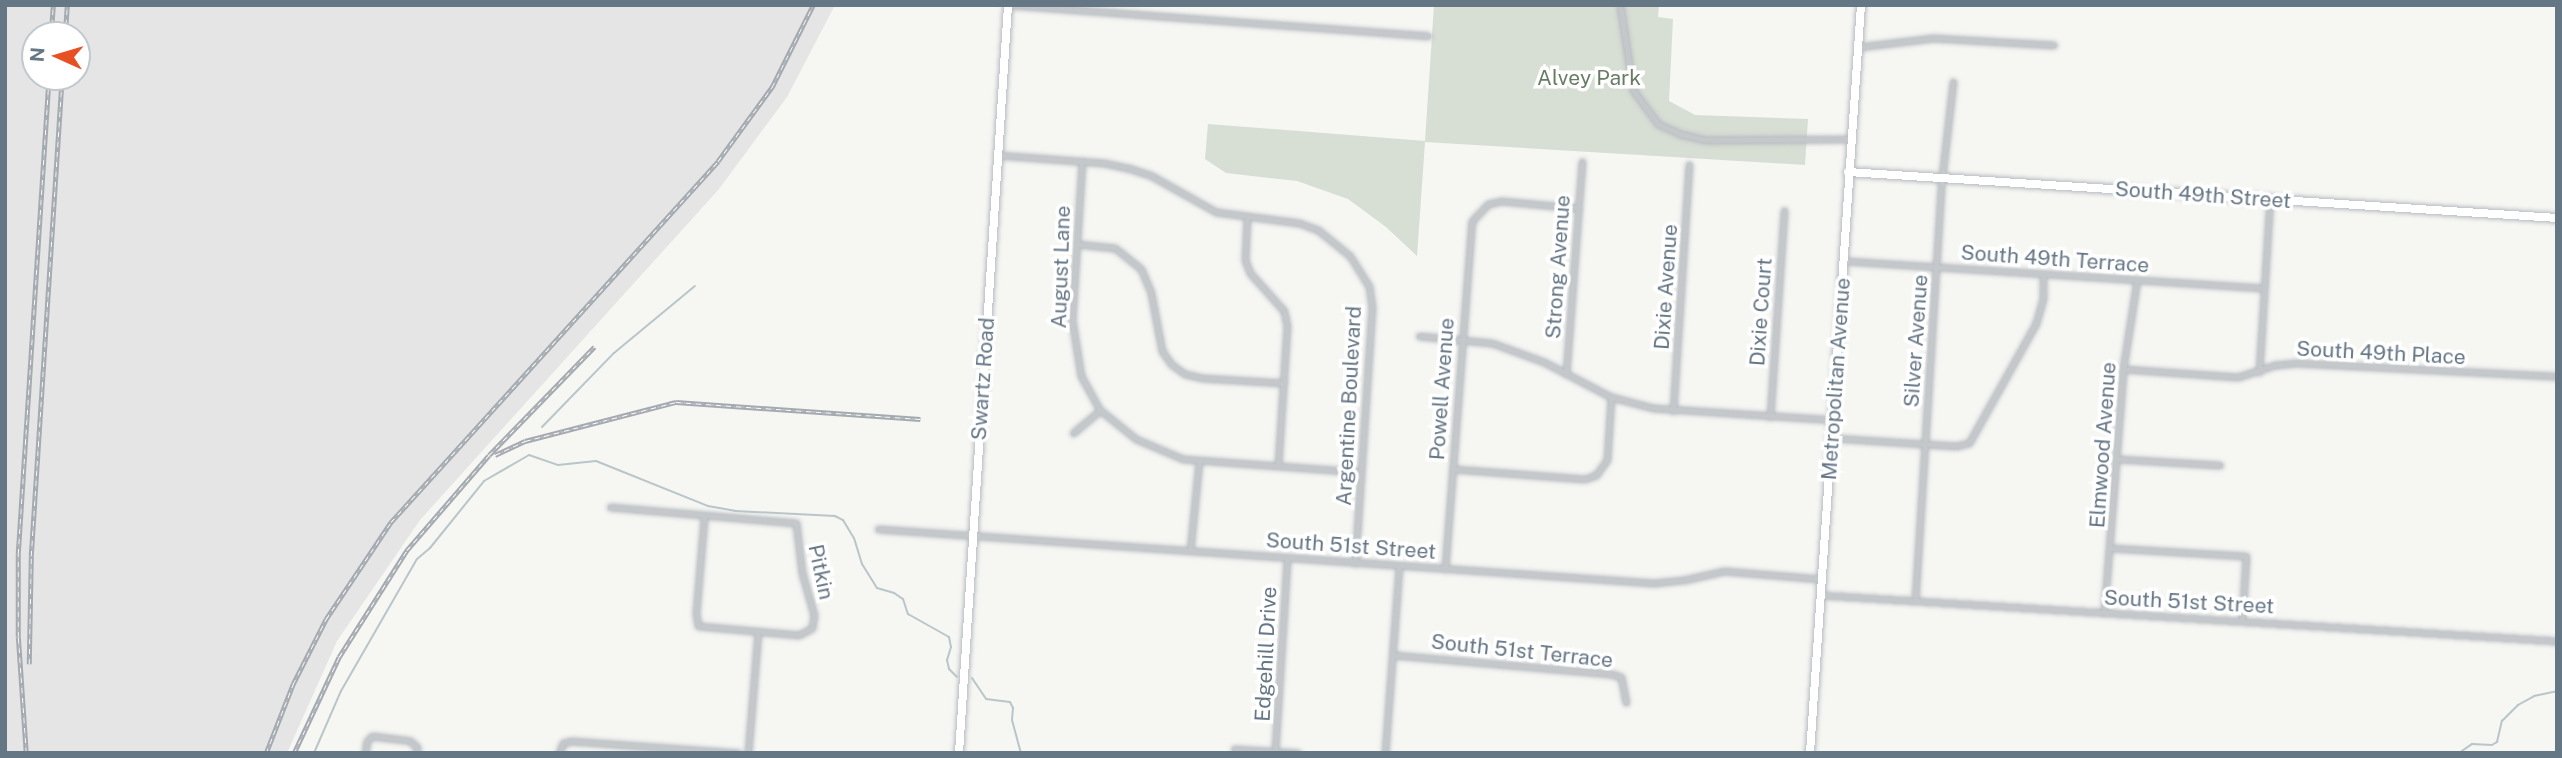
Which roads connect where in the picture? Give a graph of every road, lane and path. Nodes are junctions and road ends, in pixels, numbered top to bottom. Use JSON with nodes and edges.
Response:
{"nodes":[{"id":1,"x":1008,"y":5,"type":"edge"},
{"id":2,"x":1620,"y":5,"type":"edge"},
{"id":3,"x":1861,"y":5,"type":"edge"},
{"id":4,"x":1428,"y":36,"type":"dead end"},
{"id":5,"x":2054,"y":45,"type":"dead end"},
{"id":6,"x":1858,"y":47,"type":"junction"},
{"id":7,"x":1954,"y":82,"type":"dead end"},
{"id":8,"x":1851,"y":139,"type":"junction"},
{"id":9,"x":997,"y":155,"type":"junction"},
{"id":10,"x":1082,"y":161,"type":"junction"},
{"id":11,"x":1582,"y":162,"type":"dead end"},
{"id":12,"x":1689,"y":165,"type":"dead end"},
{"id":13,"x":1848,"y":172,"type":"junction"},
{"id":14,"x":1942,"y":177,"type":"junction"},
{"id":15,"x":2270,"y":199,"type":"junction"},
{"id":16,"x":1578,"y":208,"type":"junction"},
{"id":17,"x":1784,"y":210,"type":"dead end"},
{"id":18,"x":1247,"y":218,"type":"junction"},
{"id":19,"x":2557,"y":218,"type":"edge"},
{"id":20,"x":1077,"y":244,"type":"junction"},
{"id":21,"x":1844,"y":261,"type":"junction"},
{"id":22,"x":1936,"y":267,"type":"junction"},
{"id":23,"x":2043,"y":274,"type":"junction"},
{"id":24,"x":2137,"y":280,"type":"junction"},
{"id":25,"x":2264,"y":288,"type":"junction"},
{"id":26,"x":1419,"y":336,"type":"dead end"},
{"id":27,"x":1462,"y":338,"type":"junction"},
{"id":28,"x":2123,"y":369,"type":"junction"},
{"id":29,"x":2259,"y":372,"type":"junction"},
{"id":30,"x":1566,"y":374,"type":"junction"},
{"id":31,"x":2557,"y":376,"type":"edge"},
{"id":32,"x":1284,"y":383,"type":"junction"},
{"id":33,"x":1611,"y":397,"type":"junction"},
{"id":34,"x":1100,"y":410,"type":"junction"},
{"id":35,"x":1673,"y":411,"type":"junction"},
{"id":36,"x":1770,"y":417,"type":"junction"},
{"id":37,"x":1832,"y":420,"type":"junction"},
{"id":38,"x":1073,"y":433,"type":"dead end"},
{"id":39,"x":1832,"y":438,"type":"junction"},
{"id":40,"x":1925,"y":444,"type":"junction"},
{"id":41,"x":2116,"y":458,"type":"junction"},
{"id":42,"x":1199,"y":461,"type":"junction"},
{"id":43,"x":2220,"y":465,"type":"dead end"},
{"id":44,"x":1279,"y":466,"type":"junction"},
{"id":45,"x":1452,"y":468,"type":"junction"},
{"id":46,"x":1362,"y":472,"type":"junction"},
{"id":47,"x":610,"y":508,"type":"dead end"},
{"id":48,"x":704,"y":518,"type":"junction"},
{"id":49,"x":878,"y":529,"type":"dead end"},
{"id":50,"x":973,"y":536,"type":"junction"},
{"id":51,"x":2111,"y":548,"type":"junction"},
{"id":52,"x":1191,"y":551,"type":"junction"},
{"id":53,"x":1287,"y":558,"type":"junction"},
{"id":54,"x":1355,"y":563,"type":"junction"},
{"id":55,"x":1399,"y":566,"type":"junction"},
{"id":56,"x":1445,"y":569,"type":"junction"},
{"id":57,"x":1821,"y":579,"type":"junction"},
{"id":58,"x":1820,"y":595,"type":"junction"},
{"id":59,"x":1914,"y":601,"type":"junction"},
{"id":60,"x":2104,"y":613,"type":"junction"},
{"id":61,"x":2242,"y":620,"type":"junction"},
{"id":62,"x":758,"y":631,"type":"junction"},
{"id":63,"x":2557,"y":641,"type":"edge"},
{"id":64,"x":1393,"y":655,"type":"junction"},
{"id":65,"x":1626,"y":703,"type":"dead end"},
{"id":66,"x":1234,"y":749,"type":"dead end"},
{"id":67,"x":417,"y":750,"type":"edge"},
{"id":68,"x":1275,"y":751,"type":"edge"},
{"id":69,"x":365,"y":753,"type":"edge"},
{"id":70,"x":559,"y":753,"type":"edge"},
{"id":71,"x":739,"y":753,"type":"edge"},
{"id":72,"x":748,"y":753,"type":"edge"},
{"id":73,"x":959,"y":753,"type":"edge"},
{"id":74,"x":1298,"y":753,"type":"edge"},
{"id":75,"x":1385,"y":753,"type":"edge"},
{"id":76,"x":1810,"y":753,"type":"edge"}],
"edges":[{"from":1,"to":4,"type":"street"},
{"from":1,"to":9,"type":"street","name":"Swartz Road"},
{"from":2,"to":8,"type":"street"},
{"from":3,"to":6,"type":"street","name":"Metropolitan Avenue"},
{"from":5,"to":6,"type":"street"},
{"from":6,"to":8,"type":"street","name":"Metropolitan Avenue"},
{"from":7,"to":14,"type":"street","name":"Silver Avenue"},
{"from":8,"to":13,"type":"street","name":"Metropolitan Avenue"},
{"from":9,"to":10,"type":"street","name":"Argentine Boulevard"},
{"from":9,"to":50,"type":"street","name":"Swartz Road"},
{"from":10,"to":18,"type":"street","name":"Argentine Boulevard"},
{"from":10,"to":20,"type":"street","name":"August Lane"},
{"from":11,"to":16,"type":"street","name":"Strong Avenue"},
{"from":12,"to":35,"type":"street","name":"Dixie Avenue"},
{"from":13,"to":14,"type":"street","name":"South 49th Street"},
{"from":13,"to":21,"type":"street","name":"Metropolitan Avenue"},
{"from":14,"to":15,"type":"street","name":"South 49th Street"},
{"from":14,"to":22,"type":"street","name":"Silver Avenue"},
{"from":15,"to":19,"type":"street","name":"South 49th Street"},
{"from":15,"to":25,"type":"street"},
{"from":16,"to":27,"type":"street","name":"Powell Avenue"},
{"from":16,"to":30,"type":"street","name":"Strong Avenue"},
{"from":17,"to":36,"type":"street","name":"Dixie Court"},
{"from":18,"to":32,"type":"street"},
{"from":18,"to":46,"type":"street","name":"Argentine Boulevard"},
{"from":20,"to":32,"type":"street"},
{"from":20,"to":34,"type":"street","name":"August Lane"},
{"from":21,"to":22,"type":"street","name":"South 49th Terrace"},
{"from":21,"to":37,"type":"street","name":"Metropolitan Avenue"},
{"from":22,"to":23,"type":"street","name":"South 49th Terrace"},
{"from":22,"to":40,"type":"street","name":"Silver Avenue"},
{"from":23,"to":24,"type":"street","name":"South 49th Terrace"},
{"from":23,"to":40,"type":"street"},
{"from":24,"to":25,"type":"street","name":"South 49th Terrace"},
{"from":24,"to":28,"type":"street","name":"Elmwood Avenue"},
{"from":25,"to":29,"type":"street"},
{"from":26,"to":27,"type":"street"},
{"from":27,"to":30,"type":"street"},
{"from":27,"to":45,"type":"street","name":"Powell Avenue"},
{"from":28,"to":29,"type":"street","name":"South 49th Place"},
{"from":28,"to":41,"type":"street","name":"Elmwood Avenue"},
{"from":29,"to":31,"type":"street","name":"South 49th Place"},
{"from":30,"to":33,"type":"street"},
{"from":32,"to":44,"type":"street"},
{"from":33,"to":35,"type":"street"},
{"from":33,"to":45,"type":"street"},
{"from":34,"to":38,"type":"street"},
{"from":34,"to":42,"type":"street"},
{"from":35,"to":36,"type":"street"},
{"from":36,"to":37,"type":"street"},
{"from":37,"to":39,"type":"street","name":"Metropolitan Avenue"},
{"from":39,"to":40,"type":"street"},
{"from":39,"to":57,"type":"street","name":"Metropolitan Avenue"},
{"from":40,"to":59,"type":"street","name":"Silver Avenue"},
{"from":41,"to":43,"type":"street"},
{"from":41,"to":51,"type":"street","name":"Elmwood Avenue"},
{"from":42,"to":44,"type":"street"},
{"from":42,"to":52,"type":"street"},
{"from":44,"to":46,"type":"street"},
{"from":45,"to":56,"type":"street","name":"Powell Avenue"},
{"from":46,"to":54,"type":"street","name":"Argentine Boulevard"},
{"from":47,"to":48,"type":"street"},
{"from":48,"to":62,"type":"street"},
{"from":48,"to":62,"type":"street","name":"Pitkin"},
{"from":49,"to":50,"type":"street","name":"South 51st Street"},
{"from":50,"to":52,"type":"street","name":"South 51st Street"},
{"from":50,"to":73,"type":"street","name":"Swartz Road"},
{"from":51,"to":60,"type":"street","name":"Elmwood Avenue"},
{"from":51,"to":61,"type":"street"},
{"from":52,"to":53,"type":"street","name":"South 51st Street"},
{"from":53,"to":54,"type":"street","name":"South 51st Street"},
{"from":53,"to":68,"type":"street","name":"Edgehill Drive"},
{"from":54,"to":55,"type":"street","name":"South 51st Street"},
{"from":55,"to":56,"type":"street","name":"South 51st Street"},
{"from":55,"to":64,"type":"street"},
{"from":56,"to":57,"type":"street","name":"South 51st Street"},
{"from":57,"to":58,"type":"street","name":"Metropolitan Avenue"},
{"from":58,"to":59,"type":"street","name":"South 51st Street"},
{"from":58,"to":76,"type":"street","name":"Metropolitan Avenue"},
{"from":59,"to":60,"type":"street","name":"South 51st Street"},
{"from":60,"to":61,"type":"street","name":"South 51st Street"},
{"from":61,"to":63,"type":"street","name":"South 51st Street"},
{"from":62,"to":72,"type":"street"},
{"from":64,"to":65,"type":"street","name":"South 51st Terrace"},
{"from":64,"to":75,"type":"street"},
{"from":66,"to":68,"type":"street"},
{"from":67,"to":69,"type":"street"},
{"from":68,"to":74,"type":"street"},
{"from":70,"to":71,"type":"street"}]}
